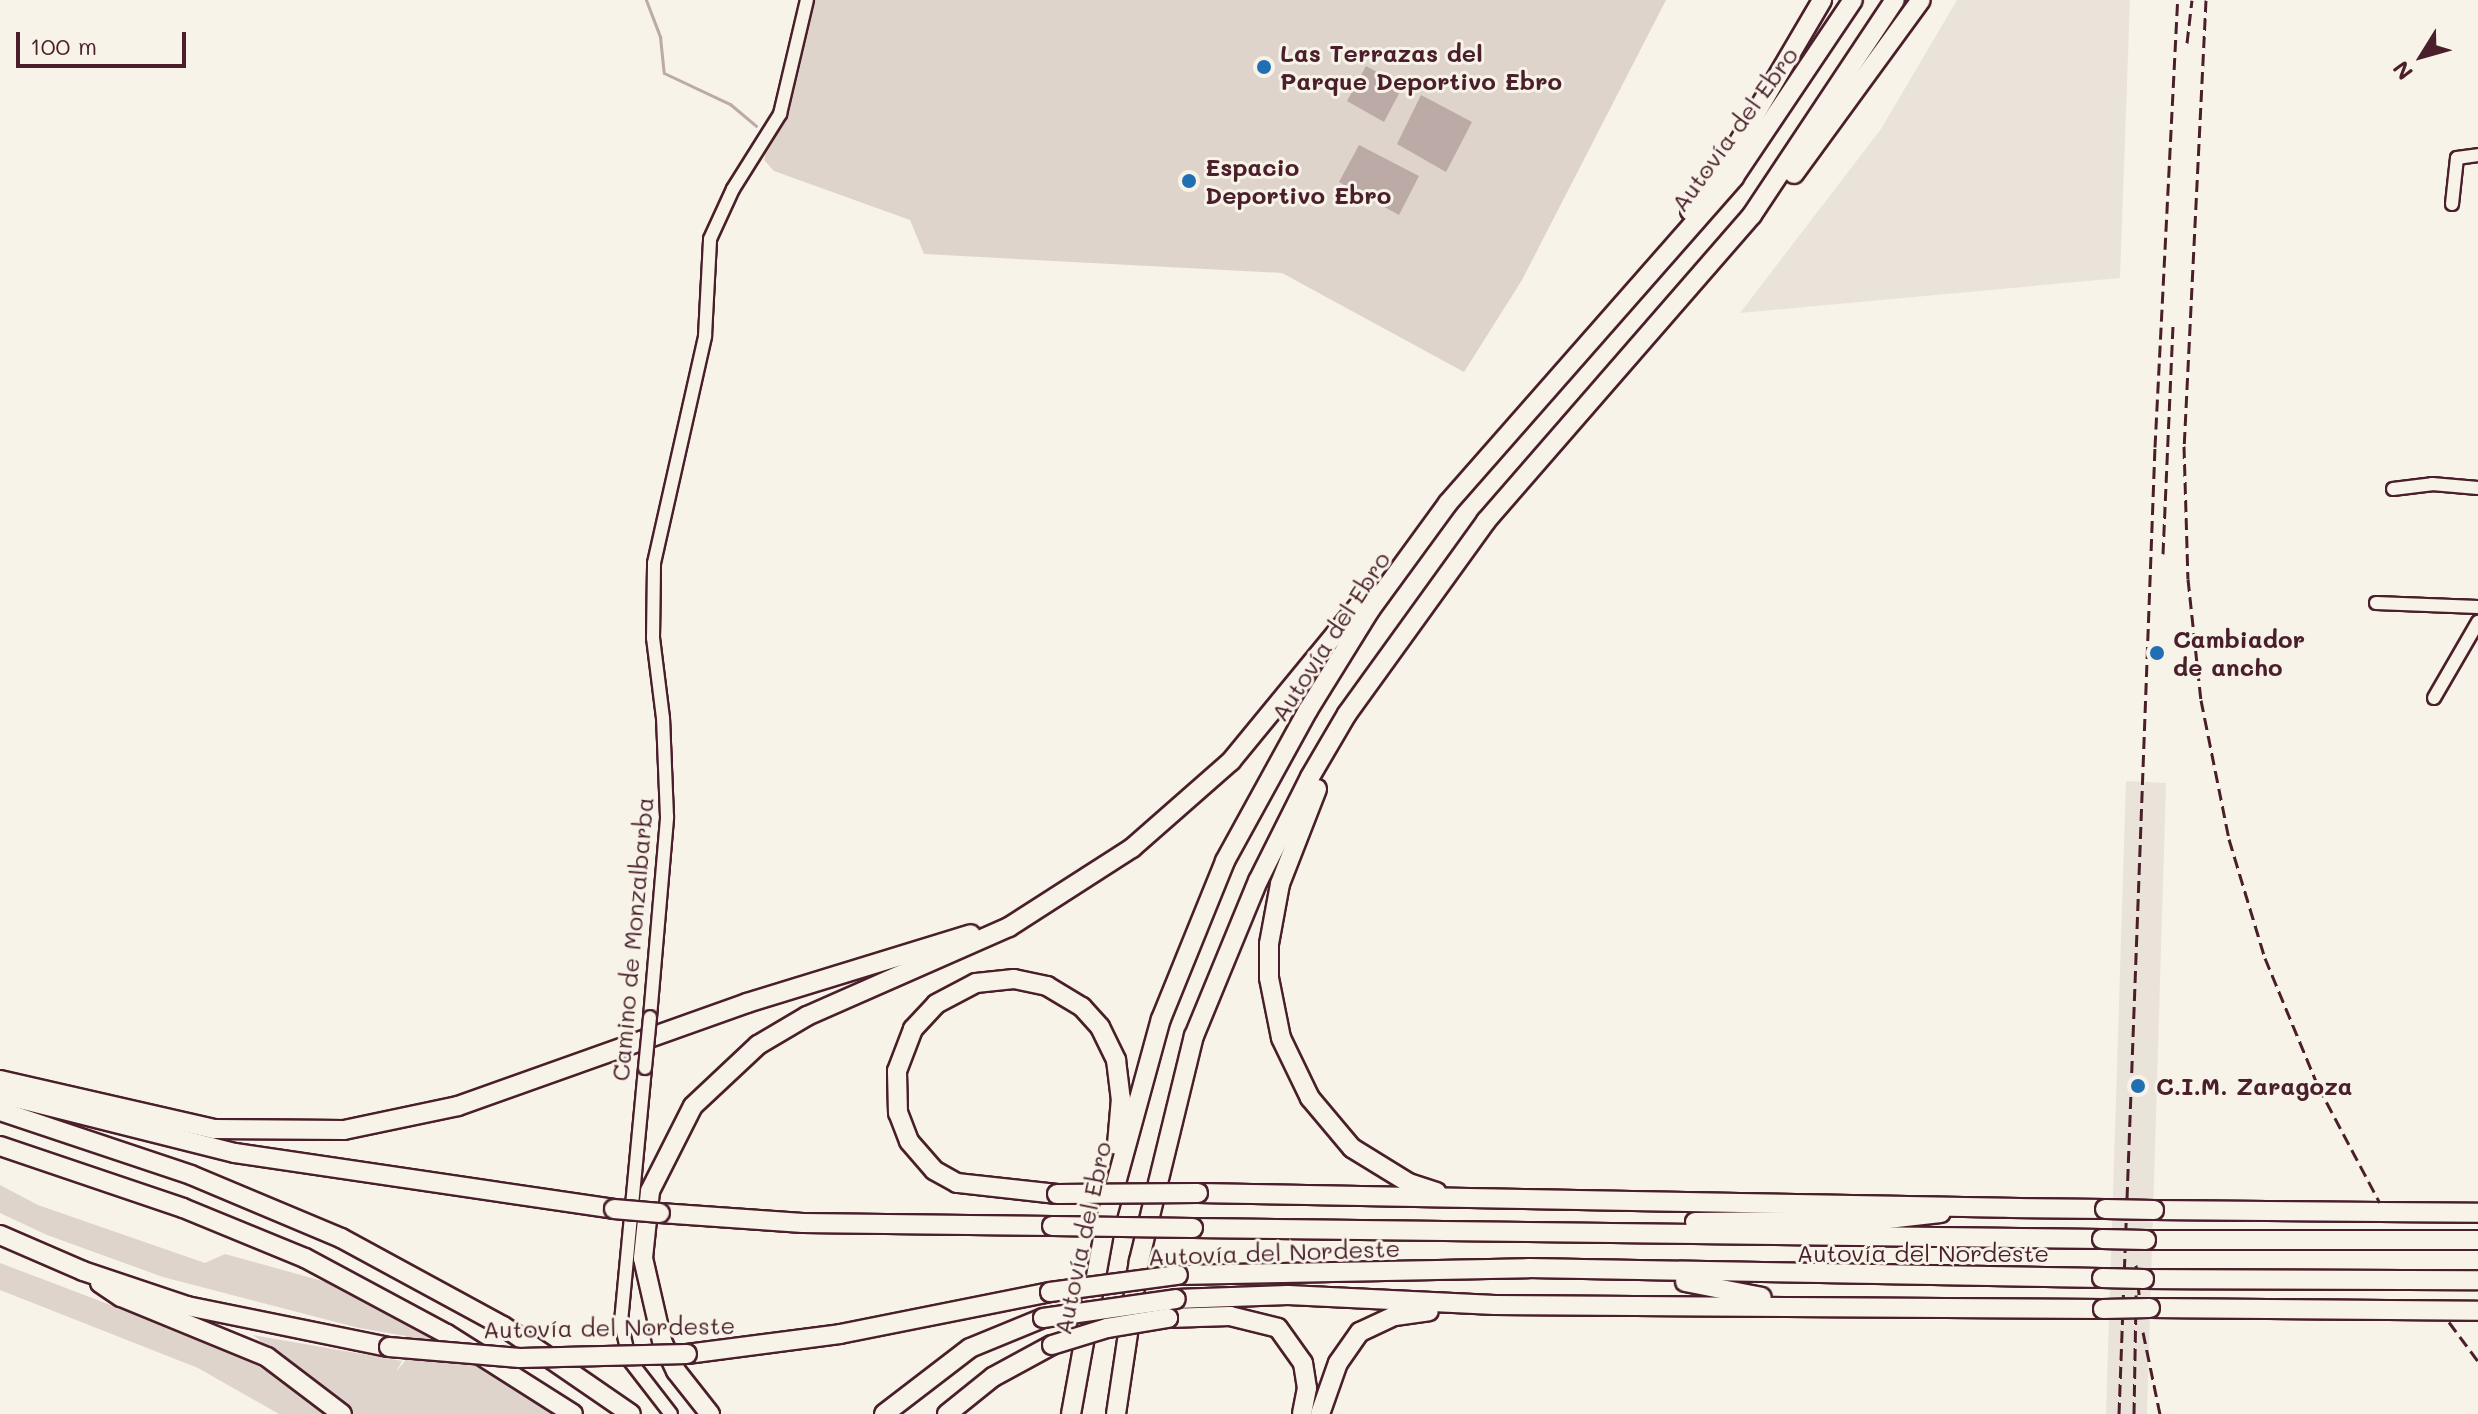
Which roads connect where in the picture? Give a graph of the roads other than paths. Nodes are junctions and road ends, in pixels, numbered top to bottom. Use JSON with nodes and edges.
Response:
{"nodes":[{"id":1,"x":807,"y":0,"type":"edge"},
{"id":2,"x":1822,"y":0,"type":"edge"},
{"id":3,"x":1853,"y":0,"type":"edge"},
{"id":4,"x":1895,"y":0,"type":"edge"},
{"id":5,"x":1921,"y":0,"type":"edge"},
{"id":6,"x":2478,"y":155,"type":"edge"},
{"id":7,"x":2452,"y":204,"type":"dead end"},
{"id":8,"x":1752,"y":215,"type":"junction"},
{"id":9,"x":1585,"y":344,"type":"junction"},
{"id":10,"x":1528,"y":406,"type":"junction"},
{"id":11,"x":2478,"y":488,"type":"edge"},
{"id":12,"x":2393,"y":489,"type":"dead end"},
{"id":13,"x":2376,"y":603,"type":"dead end"},
{"id":14,"x":2478,"y":607,"type":"edge"},
{"id":15,"x":2478,"y":622,"type":"edge"},
{"id":16,"x":1377,"y":672,"type":"junction"},
{"id":17,"x":2434,"y":698,"type":"dead end"},
{"id":18,"x":1052,"y":901,"type":"junction"},
{"id":19,"x":0,"y":1080,"type":"edge"},
{"id":20,"x":0,"y":1094,"type":"edge"},
{"id":21,"x":0,"y":1111,"type":"edge"},
{"id":22,"x":0,"y":1146,"type":"edge"},
{"id":23,"x":1459,"y":1198,"type":"junction"},
{"id":24,"x":2020,"y":1208,"type":"junction"},
{"id":25,"x":2478,"y":1213,"type":"edge"},
{"id":26,"x":1669,"y":1230,"type":"junction"},
{"id":27,"x":0,"y":1235,"type":"edge"},
{"id":28,"x":2478,"y":1240,"type":"edge"},
{"id":29,"x":83,"y":1271,"type":"junction"},
{"id":30,"x":1651,"y":1273,"type":"junction"},
{"id":31,"x":2478,"y":1280,"type":"edge"},
{"id":32,"x":1495,"y":1305,"type":"junction"},
{"id":33,"x":1844,"y":1306,"type":"junction"},
{"id":34,"x":2478,"y":1311,"type":"edge"},
{"id":35,"x":1120,"y":1383,"type":"junction"},
{"id":36,"x":1075,"y":1388,"type":"junction"},
{"id":37,"x":342,"y":1414,"type":"edge"},
{"id":38,"x":573,"y":1414,"type":"edge"},
{"id":39,"x":631,"y":1414,"type":"edge"},
{"id":40,"x":671,"y":1414,"type":"edge"},
{"id":41,"x":710,"y":1414,"type":"edge"},
{"id":42,"x":884,"y":1414,"type":"edge"},
{"id":43,"x":947,"y":1414,"type":"edge"},
{"id":44,"x":1071,"y":1414,"type":"edge"},
{"id":45,"x":1116,"y":1414,"type":"edge"},
{"id":46,"x":1126,"y":1414,"type":"edge"},
{"id":47,"x":1302,"y":1414,"type":"edge"},
{"id":48,"x":1320,"y":1414,"type":"edge"}],
"edges":[{"from":1,"to":40,"type":"street","name":"Camino de Monzalbarba","bridge":true},
{"from":2,"to":9,"type":"highway"},
{"from":3,"to":9,"type":"highway","name":"Autovía del Ebro"},
{"from":4,"to":8,"type":"highway"},
{"from":5,"to":8,"type":"highway"},
{"from":6,"to":7,"type":"street"},
{"from":8,"to":16,"type":"highway"},
{"from":9,"to":10,"type":"highway","name":"Autovía del Ebro"},
{"from":10,"to":18,"type":"highway"},
{"from":10,"to":36,"type":"highway","name":"Autovía del Ebro"},
{"from":11,"to":12,"type":"street"},
{"from":13,"to":14,"type":"street"},
{"from":15,"to":17,"type":"street"},
{"from":16,"to":23,"type":"highway"},
{"from":16,"to":35,"type":"highway"},
{"from":18,"to":19,"type":"highway"},
{"from":18,"to":41,"type":"highway"},
{"from":20,"to":26,"type":"highway","name":"Autovía del Nordeste","bridge":true},
{"from":21,"to":39,"type":"highway"},
{"from":22,"to":38,"type":"highway"},
{"from":23,"to":24,"type":"highway"},
{"from":23,"to":36,"type":"highway","bridge":true},
{"from":24,"to":25,"type":"highway","bridge":true},
{"from":24,"to":26,"type":"highway"},
{"from":26,"to":28,"type":"highway","name":"Autovía del Nordeste","bridge":true},
{"from":27,"to":29,"type":"highway","name":"Autovía del Nordeste"},
{"from":29,"to":30,"type":"highway","name":"Autovía del Nordeste","bridge":true},
{"from":29,"to":37,"type":"highway"},
{"from":30,"to":31,"type":"highway","name":"Autovía del Nordeste","bridge":true},
{"from":30,"to":33,"type":"highway"},
{"from":32,"to":33,"type":"highway"},
{"from":32,"to":42,"type":"highway","bridge":true},
{"from":32,"to":48,"type":"highway"},
{"from":33,"to":34,"type":"highway","bridge":true},
{"from":35,"to":45,"type":"highway"},
{"from":35,"to":46,"type":"highway"},
{"from":36,"to":44,"type":"highway","name":"Autovía del Ebro"},
{"from":43,"to":47,"type":"highway","bridge":true}]}
